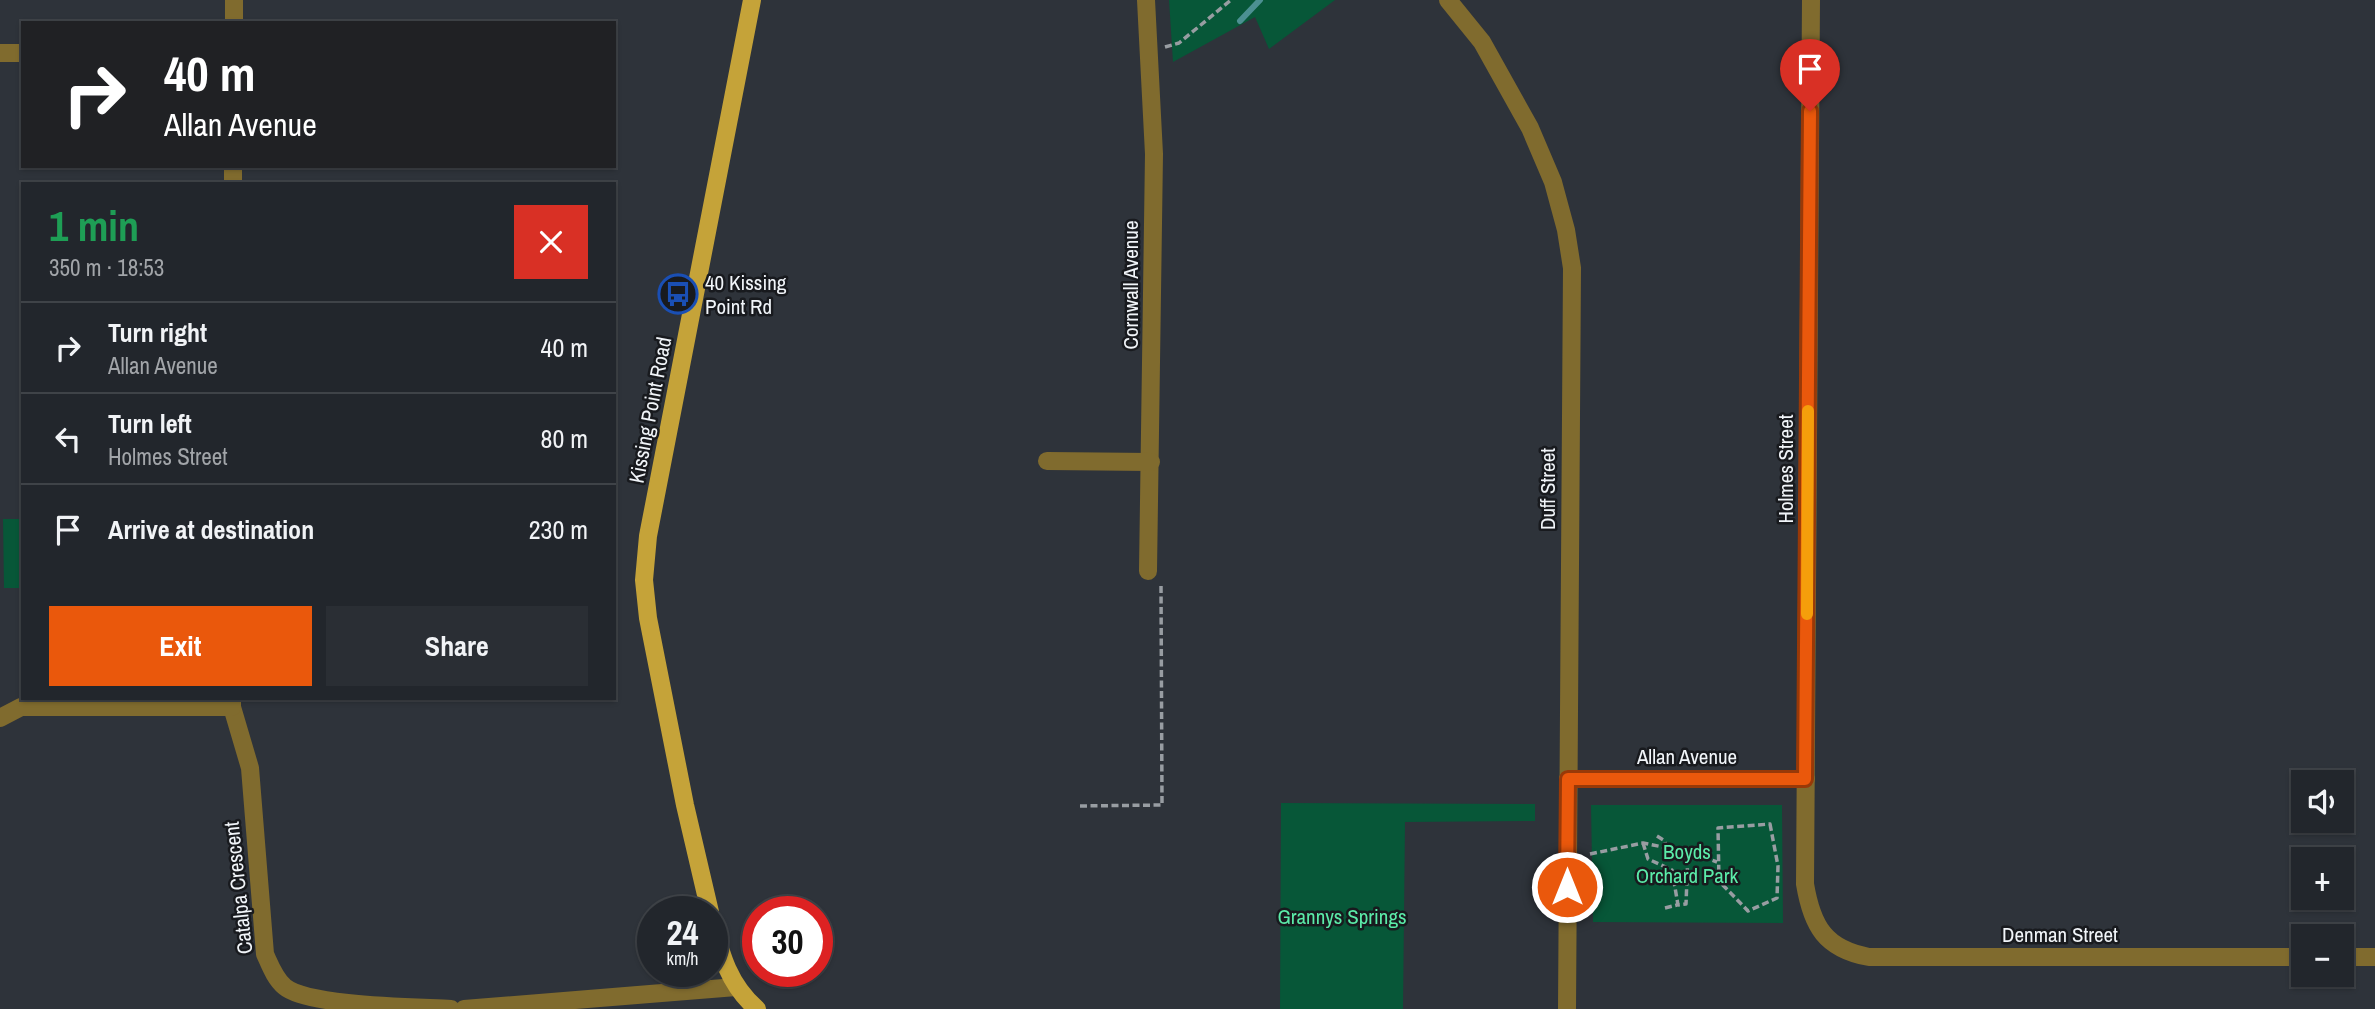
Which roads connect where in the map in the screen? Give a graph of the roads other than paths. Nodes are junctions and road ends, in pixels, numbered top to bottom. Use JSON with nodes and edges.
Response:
{"nodes":[{"id":1,"x":234,"y":0,"type":"edge"},
{"id":2,"x":752,"y":0,"type":"edge"},
{"id":3,"x":1146,"y":0,"type":"edge"},
{"id":4,"x":1448,"y":0,"type":"edge"},
{"id":5,"x":1811,"y":0,"type":"edge"},
{"id":6,"x":234,"y":21,"type":"edge"},
{"id":7,"x":0,"y":53,"type":"edge"},
{"id":8,"x":21,"y":53,"type":"edge"},
{"id":9,"x":1046,"y":461,"type":"dead end"},
{"id":10,"x":1152,"y":462,"type":"junction"},
{"id":11,"x":1149,"y":571,"type":"road end"},
{"id":12,"x":232,"y":703,"type":"edge"},
{"id":13,"x":0,"y":718,"type":"edge"},
{"id":14,"x":1568,"y":779,"type":"junction"},
{"id":15,"x":1805,"y":779,"type":"junction"},
{"id":16,"x":706,"y":896,"type":"edge"},
{"id":17,"x":1823,"y":934,"type":"joint"},
{"id":18,"x":2291,"y":957,"type":"edge"},
{"id":19,"x":2354,"y":957,"type":"edge"},
{"id":20,"x":2375,"y":957,"type":"edge"},
{"id":21,"x":728,"y":970,"type":"edge"},
{"id":22,"x":736,"y":987,"type":"junction"},
{"id":23,"x":451,"y":1009,"type":"edge"},
{"id":24,"x":464,"y":1009,"type":"edge"},
{"id":25,"x":757,"y":1009,"type":"edge"},
{"id":26,"x":1566,"y":1009,"type":"edge"}],
"edges":[{"from":1,"to":6,"type":"street"},
{"from":2,"to":16,"type":"main road","name":"Kissing Point Road"},
{"from":3,"to":10,"type":"street","name":"Cornwall Avenue"},
{"from":4,"to":14,"type":"street","name":"Duff Street"},
{"from":5,"to":15,"type":"street","name":"Holmes Street"},
{"from":7,"to":8,"type":"street"},
{"from":9,"to":10,"type":"street"},
{"from":10,"to":11,"type":"street","name":"Cornwall Avenue"},
{"from":12,"to":13,"type":"street"},
{"from":12,"to":23,"type":"street","name":"Catalpa Crescent"},
{"from":14,"to":15,"type":"street","name":"Allan Avenue"},
{"from":14,"to":26,"type":"street","name":"Duff Street"},
{"from":15,"to":17,"type":"street","name":"Holmes Street"},
{"from":17,"to":18,"type":"street","name":"Denman Street"},
{"from":19,"to":20,"type":"street"},
{"from":21,"to":22,"type":"main road"},
{"from":22,"to":24,"type":"street"},
{"from":22,"to":25,"type":"main road"}]}
